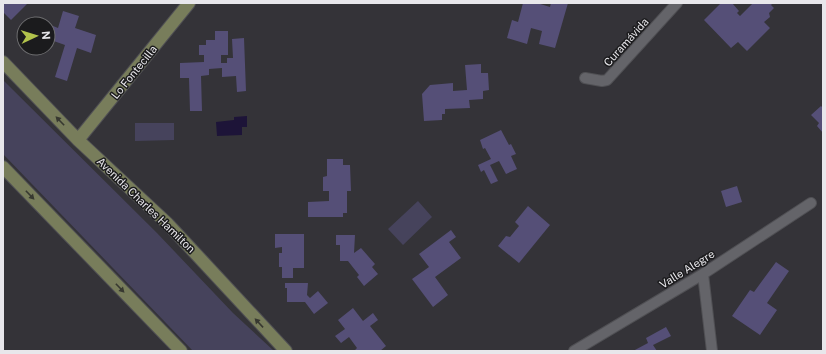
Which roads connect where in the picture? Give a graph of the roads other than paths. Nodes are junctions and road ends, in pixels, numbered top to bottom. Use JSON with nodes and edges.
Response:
{"nodes":[{"id":1,"x":189,"y":3,"type":"edge"},
{"id":2,"x":677,"y":3,"type":"edge"},
{"id":3,"x":3,"y":62,"type":"edge"},
{"id":4,"x":585,"y":78,"type":"dead end"},
{"id":5,"x":78,"y":140,"type":"junction"},
{"id":6,"x":3,"y":167,"type":"edge"},
{"id":7,"x":811,"y":203,"type":"dead end"},
{"id":8,"x":703,"y":274,"type":"junction"},
{"id":9,"x":181,"y":351,"type":"edge"},
{"id":10,"x":286,"y":351,"type":"edge"},
{"id":11,"x":574,"y":351,"type":"edge"},
{"id":12,"x":712,"y":351,"type":"edge"}],
"edges":[{"from":1,"to":5,"type":"main road","name":"Lo Fontecilla"},
{"from":2,"to":4,"type":"street","name":"Curamávida"},
{"from":5,"to":3,"type":"main road","name":"Avenida Charles Hamilton","one_way":true},
{"from":10,"to":5,"type":"main road","name":"Avenida Charles Hamilton","one_way":true},
{"from":6,"to":9,"type":"main road","one_way":true},
{"from":7,"to":8,"type":"street","name":"Valle Alegre"},
{"from":8,"to":11,"type":"street","name":"Valle Alegre"},
{"from":8,"to":12,"type":"street"}]}
